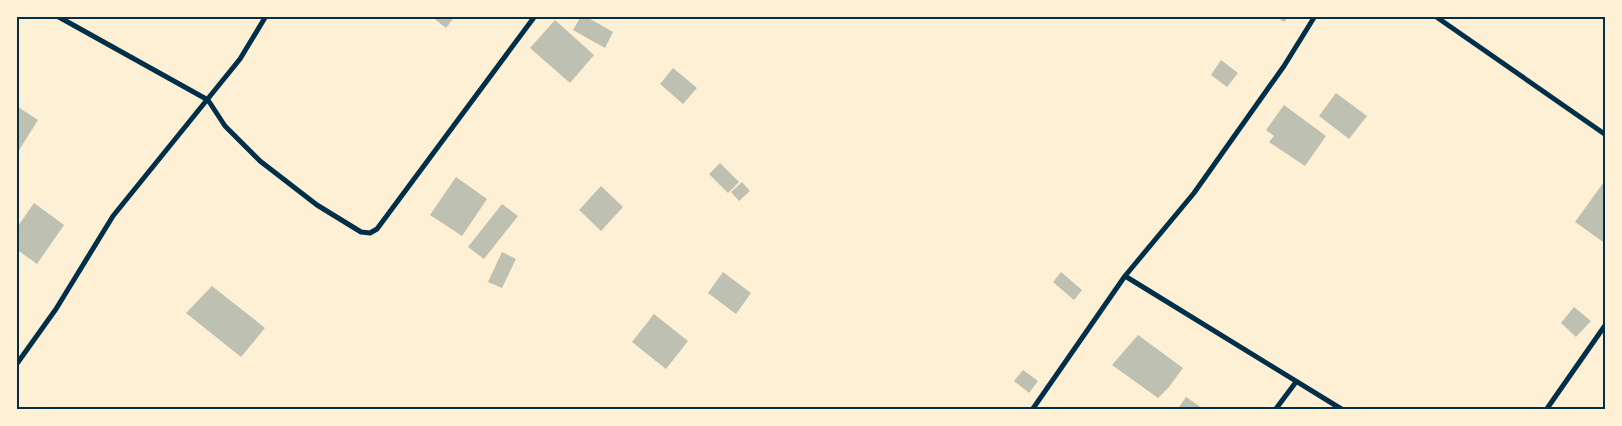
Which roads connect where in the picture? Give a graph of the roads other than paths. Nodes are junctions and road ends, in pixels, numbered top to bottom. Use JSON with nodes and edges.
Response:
{"nodes":[{"id":1,"x":57,"y":16,"type":"edge"},
{"id":2,"x":266,"y":16,"type":"edge"},
{"id":3,"x":535,"y":16,"type":"edge"},
{"id":4,"x":1315,"y":16,"type":"edge"},
{"id":5,"x":1434,"y":16,"type":"edge"},
{"id":6,"x":208,"y":100,"type":"junction"},
{"id":7,"x":1606,"y":135,"type":"edge"},
{"id":8,"x":1125,"y":276,"type":"junction"},
{"id":9,"x":1606,"y":324,"type":"edge"},
{"id":10,"x":16,"y":365,"type":"edge"},
{"id":11,"x":1296,"y":382,"type":"junction"},
{"id":12,"x":1032,"y":410,"type":"edge"},
{"id":13,"x":1275,"y":410,"type":"edge"},
{"id":14,"x":1343,"y":410,"type":"edge"},
{"id":15,"x":1546,"y":410,"type":"edge"}],
"edges":[{"from":1,"to":6,"type":"street"},
{"from":2,"to":6,"type":"street"},
{"from":3,"to":6,"type":"street"},
{"from":4,"to":8,"type":"street"},
{"from":5,"to":7,"type":"street"},
{"from":6,"to":10,"type":"street"},
{"from":8,"to":11,"type":"street"},
{"from":8,"to":12,"type":"street"},
{"from":9,"to":15,"type":"street"},
{"from":11,"to":13,"type":"street"},
{"from":11,"to":14,"type":"street"}]}
